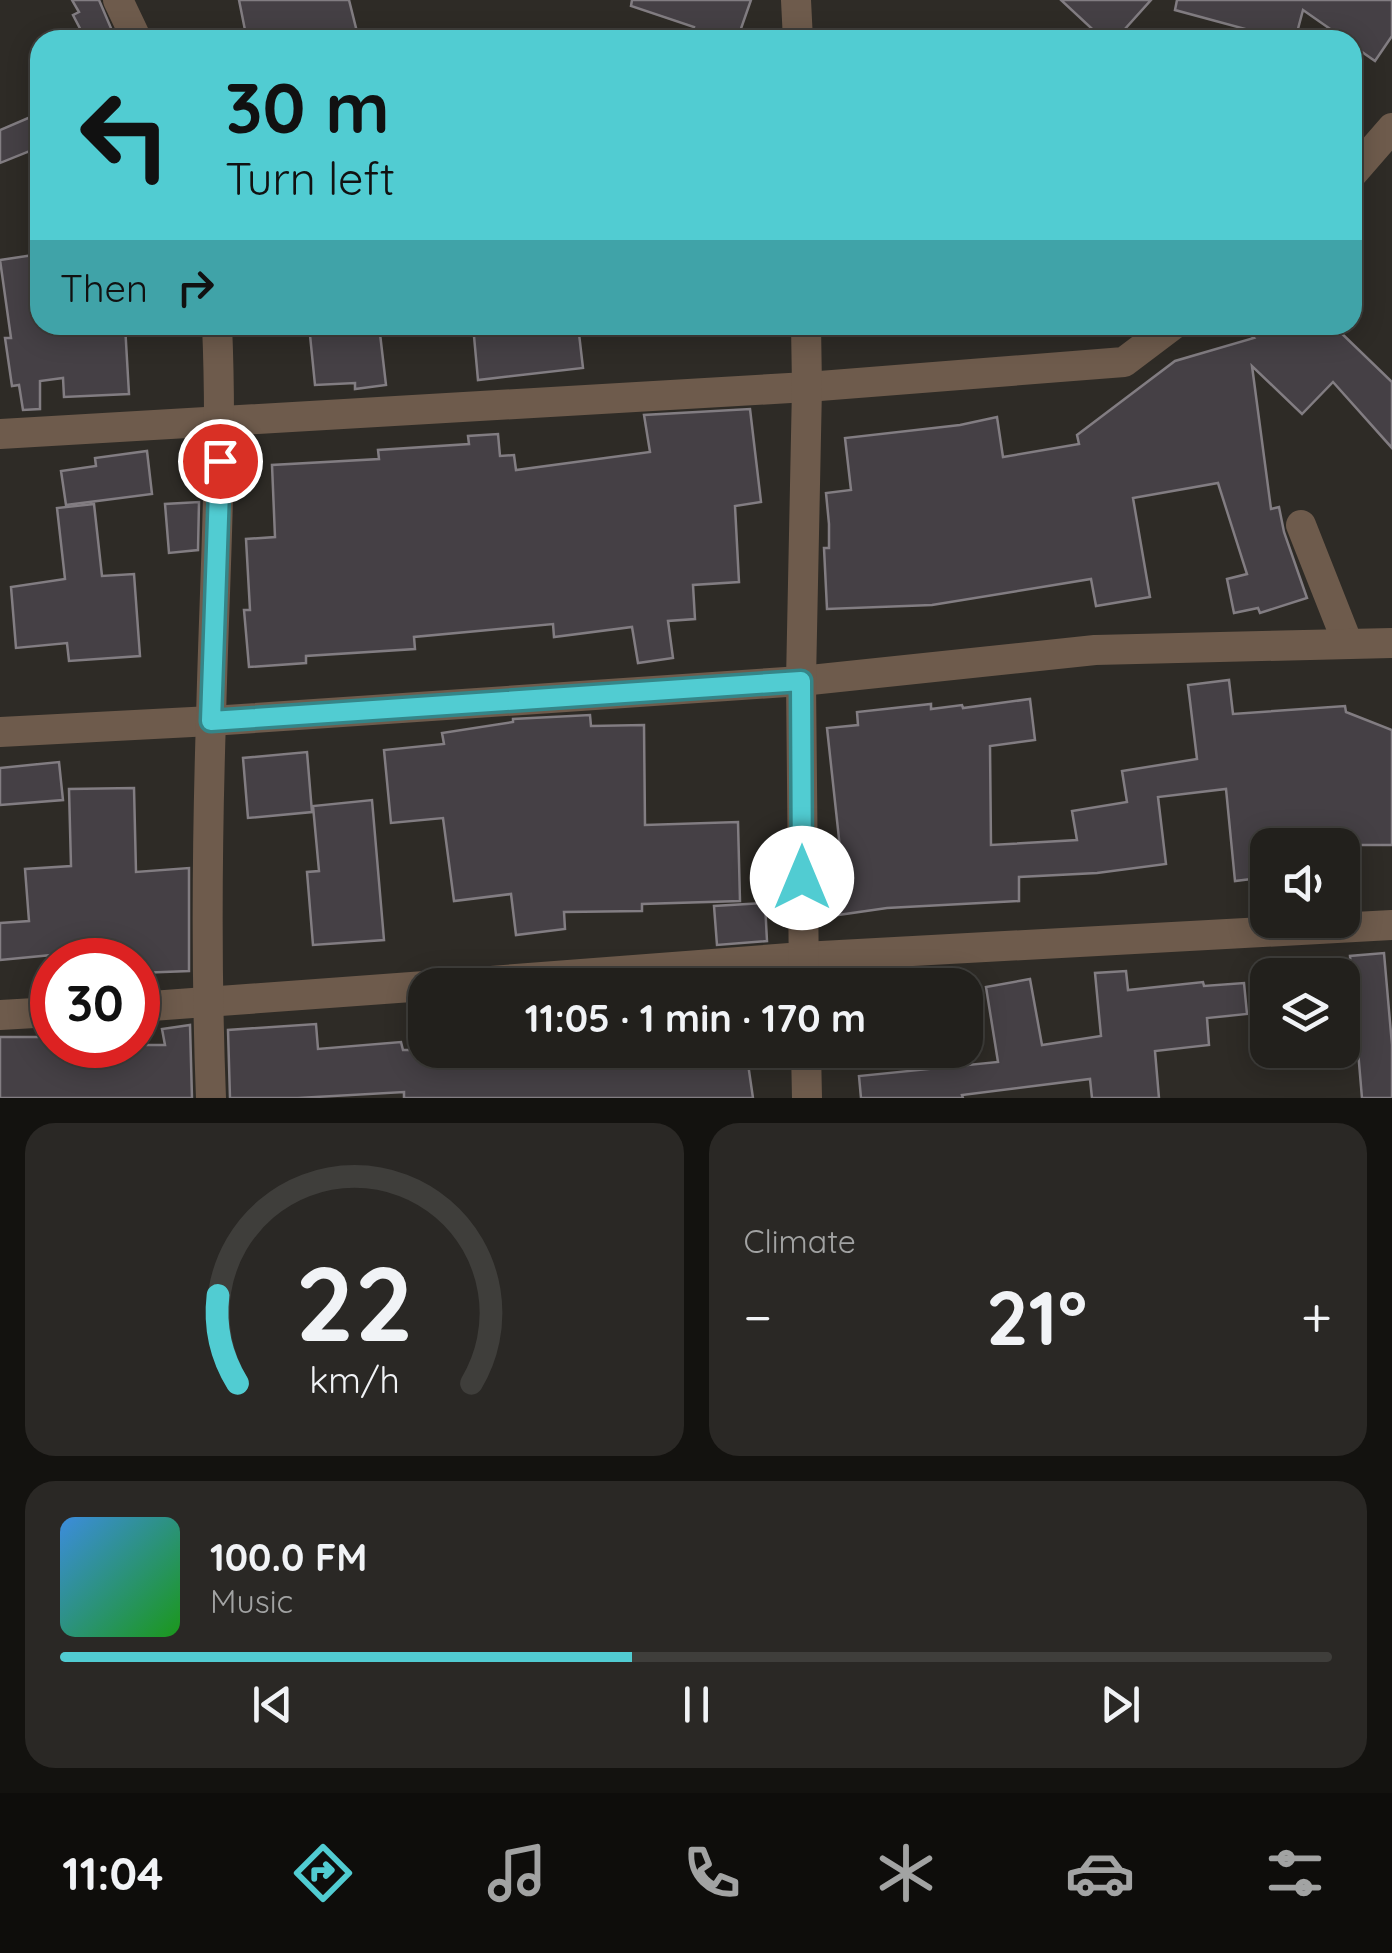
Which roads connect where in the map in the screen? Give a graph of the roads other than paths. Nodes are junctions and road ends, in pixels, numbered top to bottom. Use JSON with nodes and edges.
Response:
{"nodes":[{"id":1,"x":118,"y":0,"type":"edge"},
{"id":2,"x":796,"y":0,"type":"edge"},
{"id":3,"x":132,"y":30,"type":"edge"},
{"id":4,"x":798,"y":30,"type":"edge"},
{"id":5,"x":1392,"y":128,"type":"edge"},
{"id":6,"x":1362,"y":162,"type":"edge"},
{"id":7,"x":218,"y":335,"type":"edge"},
{"id":8,"x":806,"y":335,"type":"edge"},
{"id":9,"x":1159,"y":335,"type":"edge"},
{"id":10,"x":807,"y":387,"type":"junction"},
{"id":11,"x":221,"y":424,"type":"junction"},
{"id":12,"x":0,"y":434,"type":"edge"},
{"id":13,"x":1301,"y":525,"type":"dead end"},
{"id":14,"x":1392,"y":643,"type":"edge"},
{"id":15,"x":1348,"y":644,"type":"junction"},
{"id":16,"x":801,"y":681,"type":"junction"},
{"id":17,"x":211,"y":721,"type":"junction"},
{"id":18,"x":0,"y":732,"type":"edge"},
{"id":19,"x":1392,"y":925,"type":"edge"},
{"id":20,"x":803,"y":968,"type":"edge"},
{"id":21,"x":841,"y":968,"type":"edge"},
{"id":22,"x":408,"y":987,"type":"edge"},
{"id":23,"x":207,"y":1002,"type":"junction"},
{"id":24,"x":160,"y":1005,"type":"edge"},
{"id":25,"x":30,"y":1013,"type":"edge"},
{"id":26,"x":0,"y":1015,"type":"edge"},
{"id":27,"x":806,"y":1068,"type":"edge"},
{"id":28,"x":211,"y":1098,"type":"edge"},
{"id":29,"x":807,"y":1098,"type":"edge"}],
"edges":[{"from":1,"to":3,"type":"street"},
{"from":2,"to":4,"type":"street"},
{"from":5,"to":6,"type":"street"},
{"from":7,"to":11,"type":"street"},
{"from":8,"to":10,"type":"street"},
{"from":9,"to":10,"type":"street"},
{"from":10,"to":11,"type":"street"},
{"from":10,"to":16,"type":"street"},
{"from":11,"to":12,"type":"street"},
{"from":11,"to":17,"type":"street"},
{"from":13,"to":15,"type":"street"},
{"from":14,"to":15,"type":"street"},
{"from":15,"to":16,"type":"street"},
{"from":16,"to":17,"type":"street"},
{"from":16,"to":20,"type":"street"},
{"from":17,"to":18,"type":"street"},
{"from":17,"to":23,"type":"street"},
{"from":19,"to":21,"type":"street"},
{"from":22,"to":23,"type":"street"},
{"from":23,"to":24,"type":"street"},
{"from":23,"to":28,"type":"street"},
{"from":25,"to":26,"type":"street"},
{"from":27,"to":29,"type":"street"}]}
